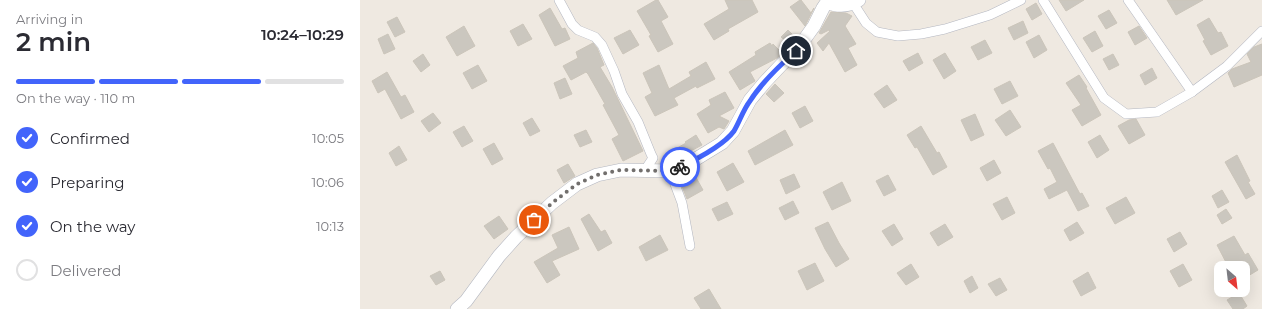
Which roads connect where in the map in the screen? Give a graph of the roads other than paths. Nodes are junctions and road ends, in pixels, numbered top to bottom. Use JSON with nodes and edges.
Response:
{"nodes":[{"id":1,"x":559,"y":0,"type":"edge"},
{"id":2,"x":1021,"y":0,"type":"edge"},
{"id":3,"x":1043,"y":0,"type":"edge"},
{"id":4,"x":1128,"y":0,"type":"edge"},
{"id":5,"x":826,"y":1,"type":"edge"},
{"id":6,"x":856,"y":2,"type":"edge"},
{"id":7,"x":1262,"y":30,"type":"edge"},
{"id":8,"x":1192,"y":92,"type":"junction"},
{"id":9,"x":645,"y":170,"type":"junction"},
{"id":10,"x":670,"y":171,"type":"junction"},
{"id":11,"x":690,"y":246,"type":"dead end"},
{"id":12,"x":457,"y":309,"type":"edge"}],
"edges":[{"from":1,"to":9,"type":"street"},
{"from":2,"to":6,"type":"street"},
{"from":3,"to":8,"type":"street"},
{"from":4,"to":8,"type":"street"},
{"from":5,"to":6,"type":"main road"},
{"from":5,"to":10,"type":"main road"},
{"from":7,"to":8,"type":"street"},
{"from":9,"to":10,"type":"main road"},
{"from":9,"to":12,"type":"main road"},
{"from":10,"to":11,"type":"street"}]}
